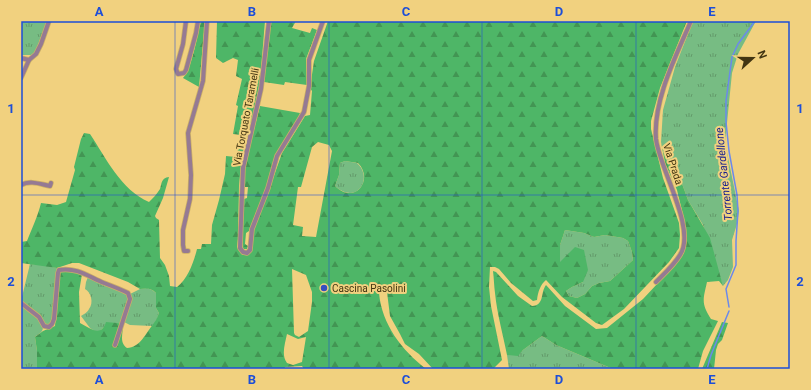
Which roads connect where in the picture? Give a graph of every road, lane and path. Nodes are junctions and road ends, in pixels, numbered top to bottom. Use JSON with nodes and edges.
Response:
{"nodes":[{"id":1,"x":49,"y":21,"type":"edge"},
{"id":2,"x":186,"y":21,"type":"edge"},
{"id":3,"x":198,"y":21,"type":"edge"},
{"id":4,"x":206,"y":21,"type":"edge"},
{"id":5,"x":269,"y":21,"type":"edge"},
{"id":6,"x":323,"y":21,"type":"edge"},
{"id":7,"x":692,"y":21,"type":"edge"},
{"id":8,"x":21,"y":58,"type":"edge"},
{"id":9,"x":29,"y":60,"type":"junction"},
{"id":10,"x":21,"y":78,"type":"edge"},
{"id":11,"x":21,"y":185,"type":"edge"},
{"id":12,"x":50,"y":186,"type":"dead end"},
{"id":13,"x":188,"y":251,"type":"dead end"},
{"id":14,"x":656,"y":282,"type":"dead end"},
{"id":15,"x":21,"y":303,"type":"edge"},
{"id":16,"x":115,"y":345,"type":"dead end"}],
"edges":[{"from":1,"to":9,"type":"street"},
{"from":2,"to":3,"type":"street"},
{"from":4,"to":13,"type":"street"},
{"from":5,"to":6,"type":"street","name":"Via Torquato Taramelli"},
{"from":7,"to":14,"type":"street","name":"Via Prada"},
{"from":8,"to":9,"type":"street"},
{"from":9,"to":10,"type":"street"},
{"from":11,"to":12,"type":"street"},
{"from":15,"to":16,"type":"street"}]}
